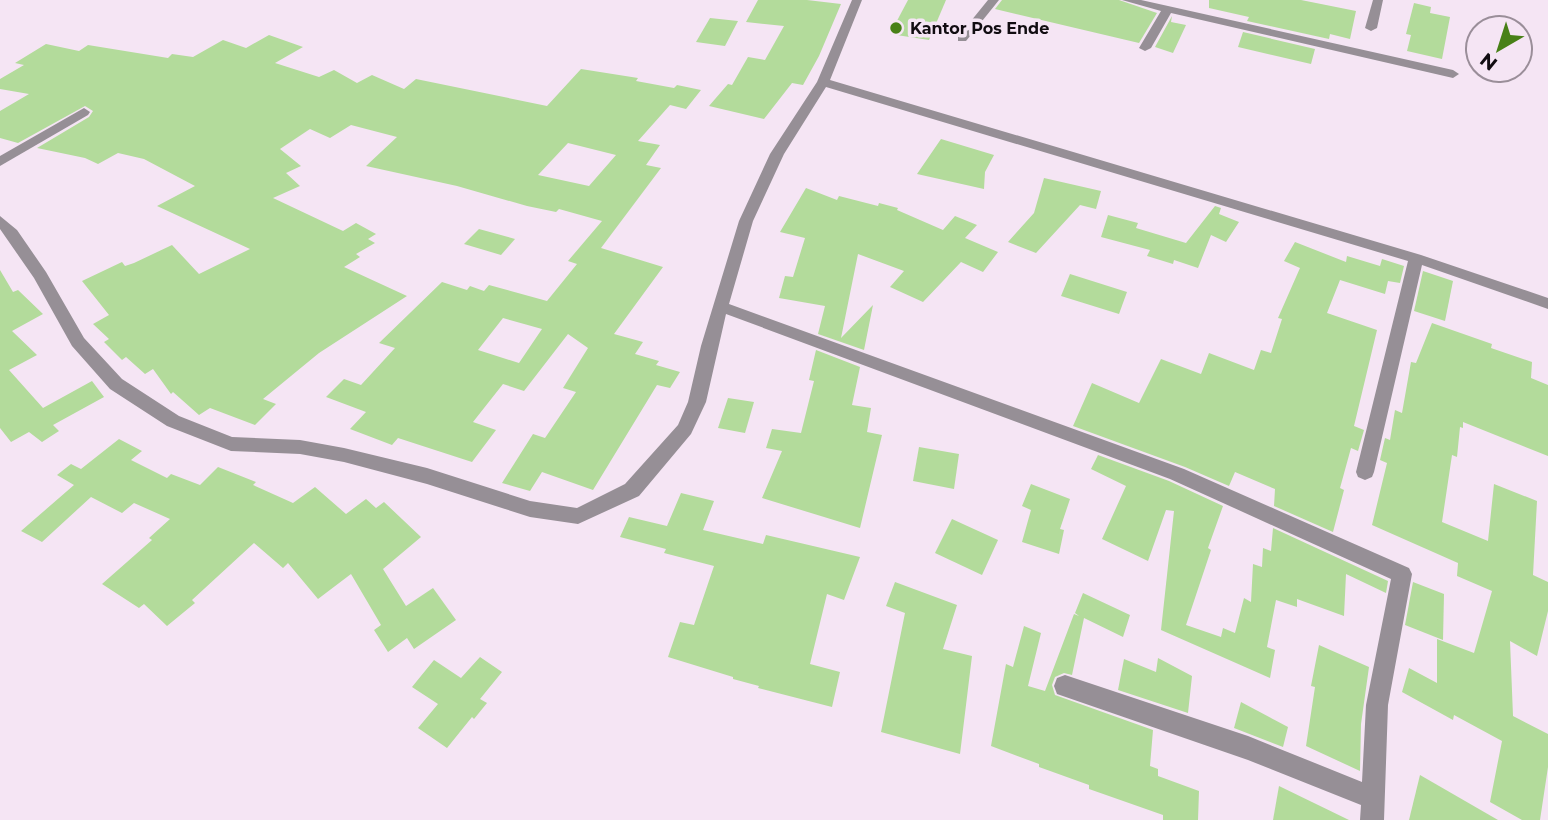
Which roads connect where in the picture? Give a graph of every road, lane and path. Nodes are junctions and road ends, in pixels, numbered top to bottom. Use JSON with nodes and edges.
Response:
{"nodes":[{"id":1,"x":857,"y":0,"type":"edge"},
{"id":2,"x":994,"y":0,"type":"edge"},
{"id":3,"x":1126,"y":0,"type":"edge"},
{"id":4,"x":1200,"y":0,"type":"edge"},
{"id":5,"x":1378,"y":0,"type":"edge"},
{"id":6,"x":1168,"y":9,"type":"junction"},
{"id":7,"x":1192,"y":15,"type":"junction"},
{"id":8,"x":1371,"y":28,"type":"dead end"},
{"id":9,"x":962,"y":39,"type":"dead end"},
{"id":10,"x":1145,"y":48,"type":"dead end"},
{"id":11,"x":1452,"y":74,"type":"dead end"},
{"id":12,"x":823,"y":82,"type":"junction"},
{"id":13,"x":84,"y":111,"type":"dead end"},
{"id":14,"x":0,"y":162,"type":"edge"},
{"id":15,"x":0,"y":222,"type":"edge"},
{"id":16,"x":1416,"y":258,"type":"junction"},
{"id":17,"x":1548,"y":304,"type":"edge"},
{"id":18,"x":720,"y":306,"type":"junction"},
{"id":19,"x":1365,"y":472,"type":"dead end"},
{"id":20,"x":1065,"y":686,"type":"dead end"},
{"id":21,"x":1372,"y":809,"type":"edge"}],
"edges":[{"from":1,"to":12,"type":"street"},
{"from":2,"to":9,"type":"street"},
{"from":3,"to":6,"type":"street"},
{"from":4,"to":7,"type":"street"},
{"from":5,"to":8,"type":"street"},
{"from":6,"to":7,"type":"street"},
{"from":6,"to":10,"type":"street"},
{"from":7,"to":11,"type":"street"},
{"from":12,"to":16,"type":"street"},
{"from":12,"to":18,"type":"street"},
{"from":13,"to":14,"type":"street"},
{"from":15,"to":18,"type":"street"},
{"from":16,"to":17,"type":"street"},
{"from":16,"to":19,"type":"street"},
{"from":18,"to":21,"type":"street"},
{"from":20,"to":21,"type":"street"}]}
